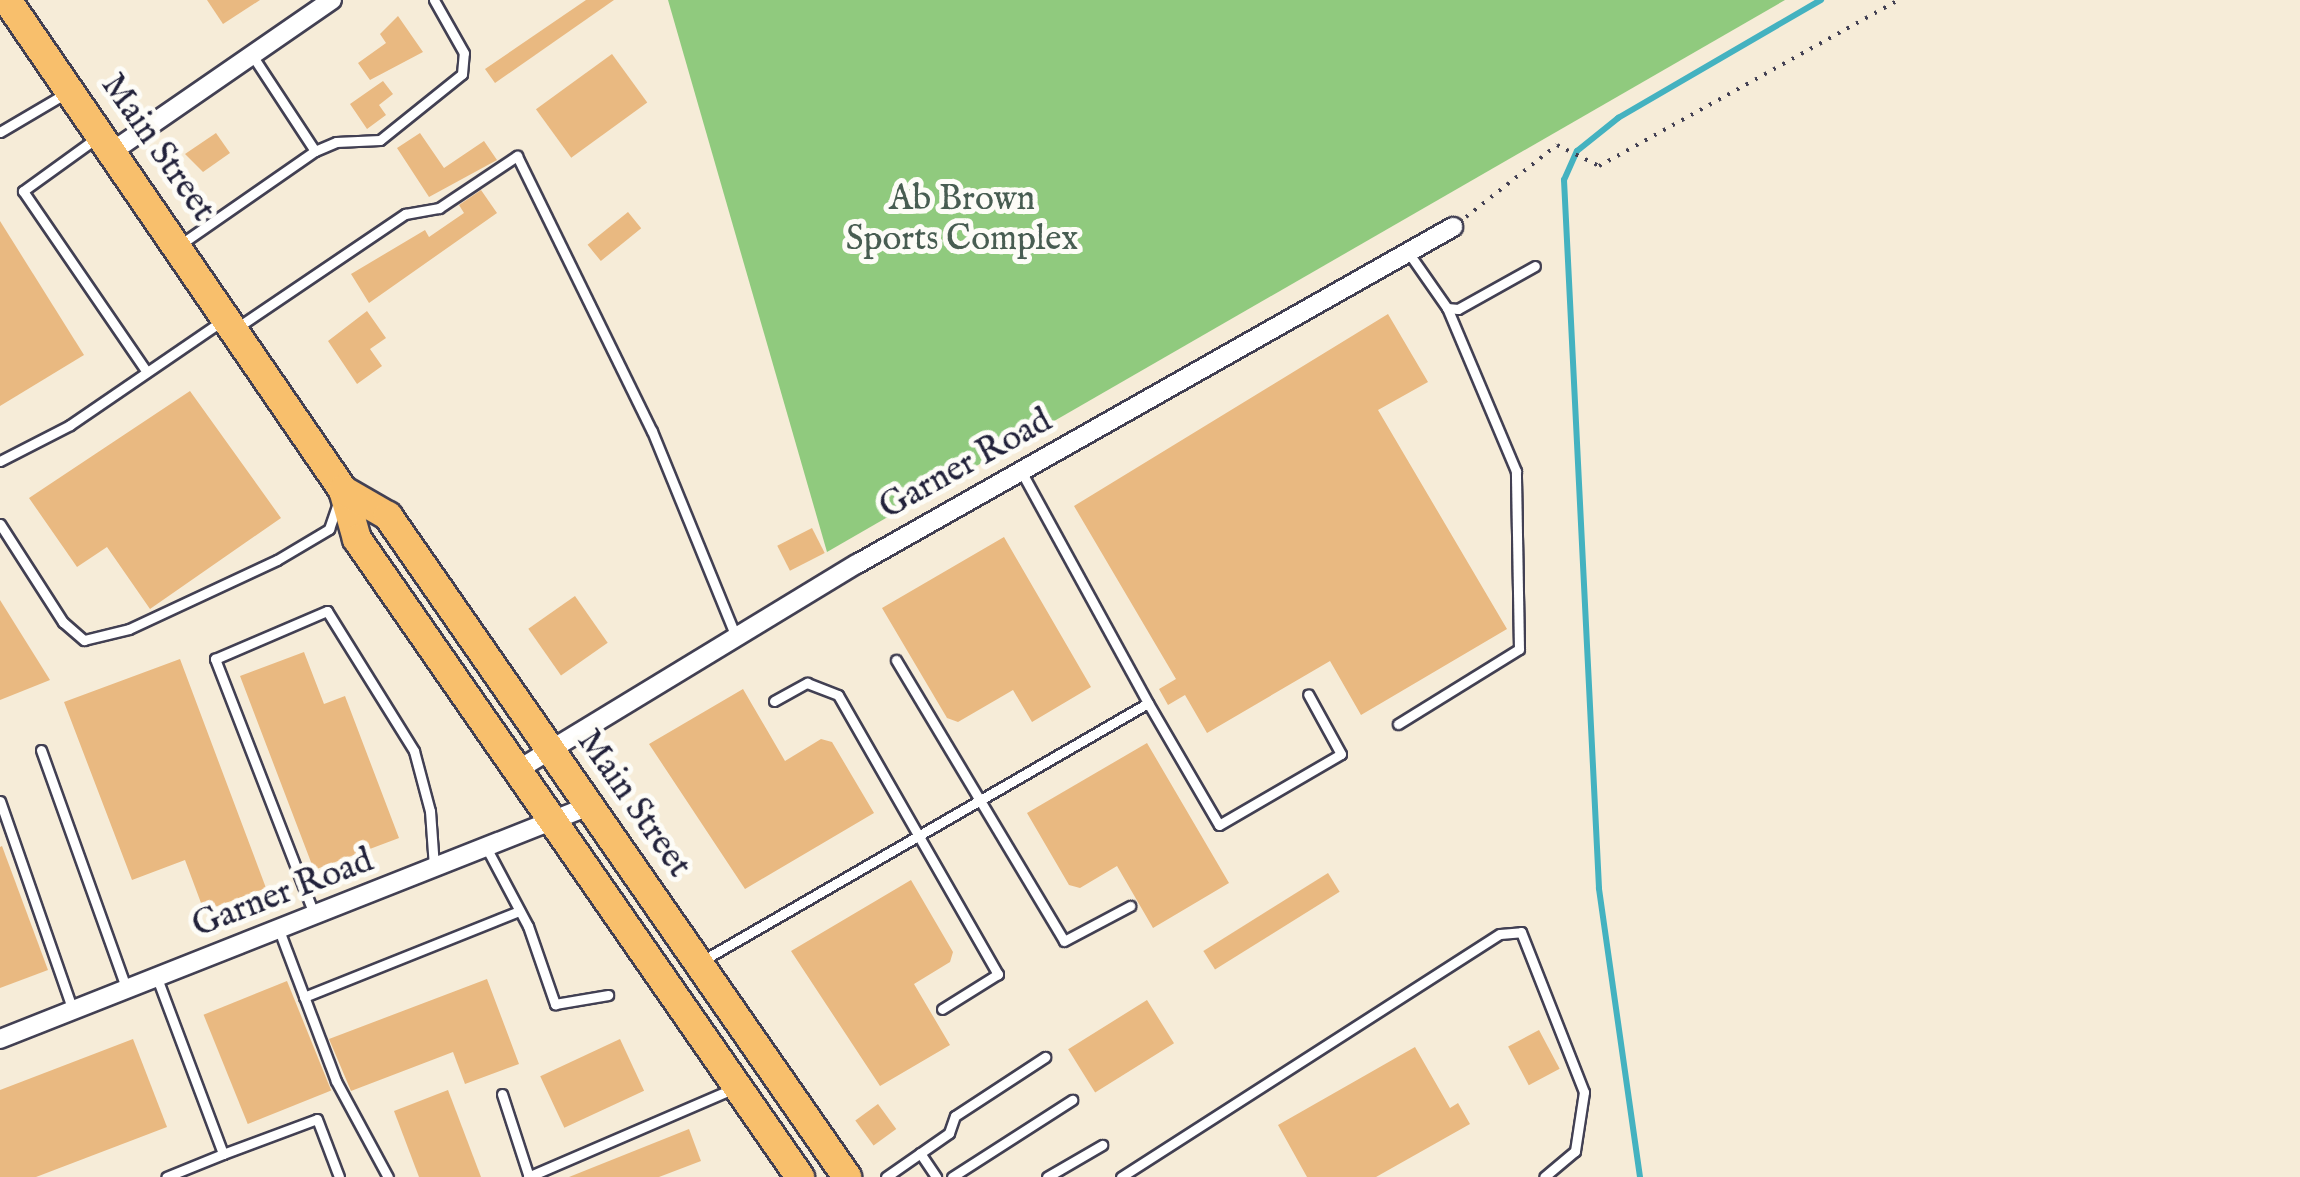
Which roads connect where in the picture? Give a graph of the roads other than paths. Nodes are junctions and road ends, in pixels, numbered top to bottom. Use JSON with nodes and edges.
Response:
{"nodes":[{"id":1,"x":7,"y":0,"type":"edge"},
{"id":2,"x":332,"y":0,"type":"edge"},
{"id":3,"x":434,"y":0,"type":"edge"},
{"id":4,"x":252,"y":55,"type":"junction"},
{"id":5,"x":70,"y":90,"type":"junction"},
{"id":6,"x":0,"y":132,"type":"edge"},
{"id":7,"x":107,"y":143,"type":"junction"},
{"id":8,"x":315,"y":151,"type":"junction"},
{"id":9,"x":1454,"y":227,"type":"road end"},
{"id":10,"x":179,"y":246,"type":"junction"},
{"id":11,"x":1408,"y":252,"type":"junction"},
{"id":12,"x":1534,"y":266,"type":"dead end"},
{"id":13,"x":1447,"y":308,"type":"junction"},
{"id":14,"x":232,"y":323,"type":"junction"},
{"id":15,"x":147,"y":372,"type":"junction"},
{"id":16,"x":0,"y":460,"type":"edge"},
{"id":17,"x":1021,"y":471,"type":"junction"},
{"id":18,"x":343,"y":490,"type":"junction"},
{"id":19,"x":0,"y":524,"type":"edge"},
{"id":20,"x":736,"y":637,"type":"junction"},
{"id":21,"x":896,"y":660,"type":"dead end"},
{"id":22,"x":1308,"y":694,"type":"dead end"},
{"id":23,"x":774,"y":702,"type":"dead end"},
{"id":24,"x":1148,"y":703,"type":"junction"},
{"id":25,"x":1398,"y":724,"type":"dead end"},
{"id":26,"x":40,"y":750,"type":"dead end"},
{"id":27,"x":550,"y":750,"type":"junction"},
{"id":28,"x":516,"y":771,"type":"junction"},
{"id":29,"x":0,"y":800,"type":"edge"},
{"id":30,"x":980,"y":800,"type":"junction"},
{"id":31,"x":589,"y":806,"type":"junction"},
{"id":32,"x":554,"y":822,"type":"junction"},
{"id":33,"x":918,"y":836,"type":"junction"},
{"id":34,"x":487,"y":849,"type":"junction"},
{"id":35,"x":434,"y":870,"type":"junction"},
{"id":36,"x":1130,"y":906,"type":"dead end"},
{"id":37,"x":519,"y":911,"type":"junction"},
{"id":38,"x":314,"y":916,"type":"junction"},
{"id":39,"x":279,"y":930,"type":"junction"},
{"id":40,"x":698,"y":963,"type":"junction"},
{"id":41,"x":157,"y":978,"type":"junction"},
{"id":42,"x":127,"y":990,"type":"junction"},
{"id":43,"x":608,"y":995,"type":"dead end"},
{"id":44,"x":304,"y":997,"type":"junction"},
{"id":45,"x":942,"y":1008,"type":"dead end"},
{"id":46,"x":73,"y":1011,"type":"junction"},
{"id":47,"x":0,"y":1039,"type":"edge"},
{"id":48,"x":1045,"y":1058,"type":"dead end"},
{"id":49,"x":738,"y":1087,"type":"junction"},
{"id":50,"x":502,"y":1094,"type":"dead end"},
{"id":51,"x":1072,"y":1100,"type":"dead end"},
{"id":52,"x":1102,"y":1145,"type":"dead end"},
{"id":53,"x":920,"y":1153,"type":"junction"},
{"id":54,"x":224,"y":1154,"type":"junction"},
{"id":55,"x":166,"y":1177,"type":"edge"},
{"id":56,"x":339,"y":1177,"type":"edge"},
{"id":57,"x":388,"y":1177,"type":"edge"},
{"id":58,"x":529,"y":1177,"type":"edge"},
{"id":59,"x":800,"y":1177,"type":"edge"},
{"id":60,"x":847,"y":1177,"type":"edge"},
{"id":61,"x":886,"y":1177,"type":"edge"},
{"id":62,"x":936,"y":1177,"type":"edge"},
{"id":63,"x":952,"y":1177,"type":"edge"},
{"id":64,"x":1047,"y":1177,"type":"edge"},
{"id":65,"x":1120,"y":1177,"type":"edge"},
{"id":66,"x":1544,"y":1177,"type":"edge"}],
"edges":[{"from":1,"to":5,"type":"main road","name":"Main Street"},
{"from":2,"to":4,"type":"street"},
{"from":3,"to":8,"type":"lane"},
{"from":4,"to":7,"type":"street"},
{"from":4,"to":8,"type":"lane"},
{"from":5,"to":6,"type":"lane"},
{"from":5,"to":7,"type":"main road","name":"Main Street"},
{"from":7,"to":10,"type":"main road","name":"Main Street"},
{"from":7,"to":15,"type":"lane"},
{"from":8,"to":10,"type":"lane"},
{"from":9,"to":11,"type":"street","name":"Garner Road"},
{"from":10,"to":14,"type":"main road","name":"Main Street"},
{"from":11,"to":13,"type":"lane"},
{"from":11,"to":17,"type":"street","name":"Garner Road"},
{"from":12,"to":13,"type":"lane"},
{"from":13,"to":25,"type":"lane"},
{"from":14,"to":15,"type":"lane"},
{"from":14,"to":18,"type":"main road","name":"Main Street"},
{"from":14,"to":20,"type":"lane"},
{"from":15,"to":16,"type":"lane"},
{"from":17,"to":20,"type":"street","name":"Garner Road"},
{"from":17,"to":24,"type":"lane"},
{"from":18,"to":19,"type":"lane"},
{"from":18,"to":27,"type":"main road","name":"Main Street"},
{"from":18,"to":28,"type":"main road","name":"Main Street"},
{"from":20,"to":27,"type":"street","name":"Garner Road"},
{"from":21,"to":30,"type":"lane"},
{"from":22,"to":24,"type":"lane"},
{"from":23,"to":33,"type":"lane"},
{"from":24,"to":30,"type":"lane"},
{"from":26,"to":42,"type":"lane"},
{"from":27,"to":28,"type":"street","name":"Garner Road"},
{"from":27,"to":31,"type":"main road","name":"Main Street"},
{"from":28,"to":32,"type":"main road","name":"Main Street"},
{"from":29,"to":46,"type":"lane"},
{"from":30,"to":33,"type":"lane"},
{"from":30,"to":36,"type":"lane"},
{"from":31,"to":32,"type":"street","name":"Garner Road"},
{"from":31,"to":40,"type":"main road","name":"Main Street"},
{"from":32,"to":34,"type":"street","name":"Garner Road"},
{"from":32,"to":49,"type":"main road","name":"Main Street"},
{"from":33,"to":40,"type":"lane"},
{"from":33,"to":45,"type":"lane"},
{"from":34,"to":35,"type":"street","name":"Garner Road"},
{"from":34,"to":37,"type":"lane"},
{"from":35,"to":38,"type":"street","name":"Garner Road"},
{"from":35,"to":38,"type":"lane"},
{"from":37,"to":43,"type":"lane"},
{"from":37,"to":44,"type":"lane"},
{"from":38,"to":39,"type":"street","name":"Garner Road"},
{"from":39,"to":41,"type":"street","name":"Garner Road"},
{"from":39,"to":44,"type":"lane"},
{"from":40,"to":60,"type":"main road","name":"Main Street"},
{"from":41,"to":42,"type":"street","name":"Garner Road"},
{"from":41,"to":54,"type":"lane"},
{"from":42,"to":46,"type":"street","name":"Garner Road"},
{"from":44,"to":57,"type":"lane"},
{"from":46,"to":47,"type":"street","name":"Garner Road"},
{"from":48,"to":53,"type":"lane"},
{"from":49,"to":58,"type":"lane"},
{"from":49,"to":59,"type":"main road","name":"Main Street"},
{"from":50,"to":58,"type":"lane"},
{"from":51,"to":63,"type":"lane"},
{"from":52,"to":64,"type":"lane"},
{"from":53,"to":61,"type":"lane"},
{"from":53,"to":62,"type":"lane"},
{"from":54,"to":55,"type":"lane"},
{"from":54,"to":56,"type":"lane"},
{"from":65,"to":66,"type":"lane"}]}
